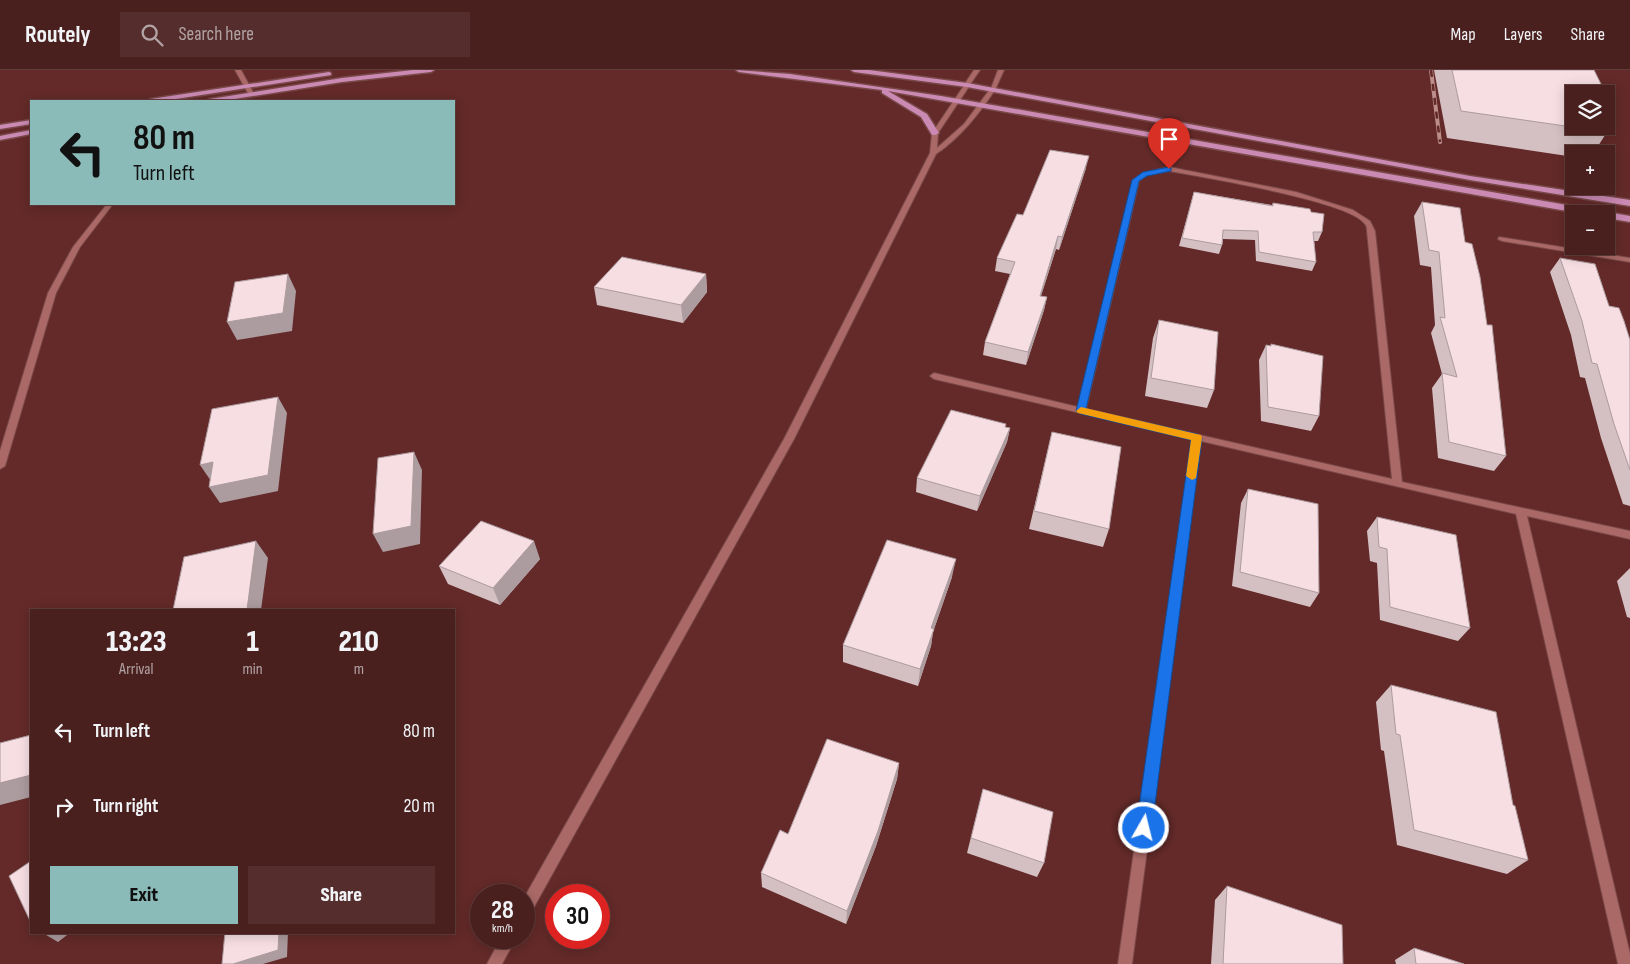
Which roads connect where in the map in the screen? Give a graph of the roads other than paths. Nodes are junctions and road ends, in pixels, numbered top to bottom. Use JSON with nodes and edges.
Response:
{"nodes":[{"id":1,"x":238,"y":70,"type":"edge"},
{"id":2,"x":431,"y":70,"type":"edge"},
{"id":3,"x":739,"y":70,"type":"edge"},
{"id":4,"x":854,"y":70,"type":"edge"},
{"id":5,"x":977,"y":70,"type":"edge"},
{"id":6,"x":1001,"y":70,"type":"edge"},
{"id":7,"x":347,"y":71,"type":"edge"},
{"id":8,"x":248,"y":85,"type":"junction"},
{"id":9,"x":967,"y":85,"type":"junction"},
{"id":10,"x":876,"y":87,"type":"junction"},
{"id":11,"x":992,"y":90,"type":"junction"},
{"id":12,"x":251,"y":94,"type":"junction"},
{"id":13,"x":157,"y":100,"type":"edge"},
{"id":14,"x":216,"y":100,"type":"edge"},
{"id":15,"x":958,"y":100,"type":"junction"},
{"id":16,"x":983,"y":104,"type":"junction"},
{"id":17,"x":30,"y":122,"type":"edge"},
{"id":18,"x":0,"y":127,"type":"edge"},
{"id":19,"x":30,"y":132,"type":"edge"},
{"id":20,"x":935,"y":133,"type":"junction"},
{"id":21,"x":0,"y":138,"type":"edge"},
{"id":22,"x":933,"y":154,"type":"junction"},
{"id":23,"x":1630,"y":203,"type":"edge"},
{"id":24,"x":109,"y":205,"type":"edge"},
{"id":25,"x":1565,"y":208,"type":"edge"},
{"id":26,"x":1615,"y":216,"type":"edge"},
{"id":27,"x":1630,"y":219,"type":"edge"},
{"id":28,"x":1502,"y":239,"type":"dead end"},
{"id":29,"x":1630,"y":260,"type":"edge"},
{"id":30,"x":934,"y":376,"type":"dead end"},
{"id":31,"x":1081,"y":411,"type":"junction"},
{"id":32,"x":1197,"y":438,"type":"junction"},
{"id":33,"x":0,"y":466,"type":"edge"},
{"id":34,"x":1397,"y":484,"type":"junction"},
{"id":35,"x":1521,"y":513,"type":"junction"},
{"id":36,"x":1630,"y":535,"type":"edge"},
{"id":37,"x":535,"y":891,"type":"edge"},
{"id":38,"x":503,"y":949,"type":"edge"},
{"id":39,"x":494,"y":964,"type":"edge"},
{"id":40,"x":1125,"y":964,"type":"edge"},
{"id":41,"x":1625,"y":964,"type":"edge"}],
"edges":[{"from":1,"to":8,"type":"street"},
{"from":2,"to":12,"type":"main road"},
{"from":3,"to":10,"type":"main road"},
{"from":4,"to":9,"type":"main road"},
{"from":5,"to":9,"type":"street"},
{"from":6,"to":11,"type":"street"},
{"from":7,"to":8,"type":"main road"},
{"from":8,"to":12,"type":"street"},
{"from":8,"to":13,"type":"main road"},
{"from":9,"to":11,"type":"main road"},
{"from":9,"to":15,"type":"street"},
{"from":10,"to":15,"type":"main road"},
{"from":10,"to":20,"type":"main road"},
{"from":11,"to":16,"type":"street"},
{"from":11,"to":23,"type":"main road"},
{"from":12,"to":14,"type":"main road"},
{"from":15,"to":16,"type":"main road"},
{"from":15,"to":20,"type":"street"},
{"from":16,"to":22,"type":"street"},
{"from":16,"to":25,"type":"main road"},
{"from":17,"to":18,"type":"main road"},
{"from":19,"to":21,"type":"main road"},
{"from":20,"to":22,"type":"street"},
{"from":22,"to":37,"type":"street"},
{"from":24,"to":33,"type":"street"},
{"from":26,"to":27,"type":"main road"},
{"from":28,"to":29,"type":"street"},
{"from":30,"to":31,"type":"street"},
{"from":31,"to":32,"type":"street"},
{"from":31,"to":34,"type":"street"},
{"from":32,"to":34,"type":"street"},
{"from":32,"to":40,"type":"street"},
{"from":34,"to":35,"type":"street"},
{"from":35,"to":36,"type":"street"},
{"from":35,"to":41,"type":"street"},
{"from":38,"to":39,"type":"street"}]}
